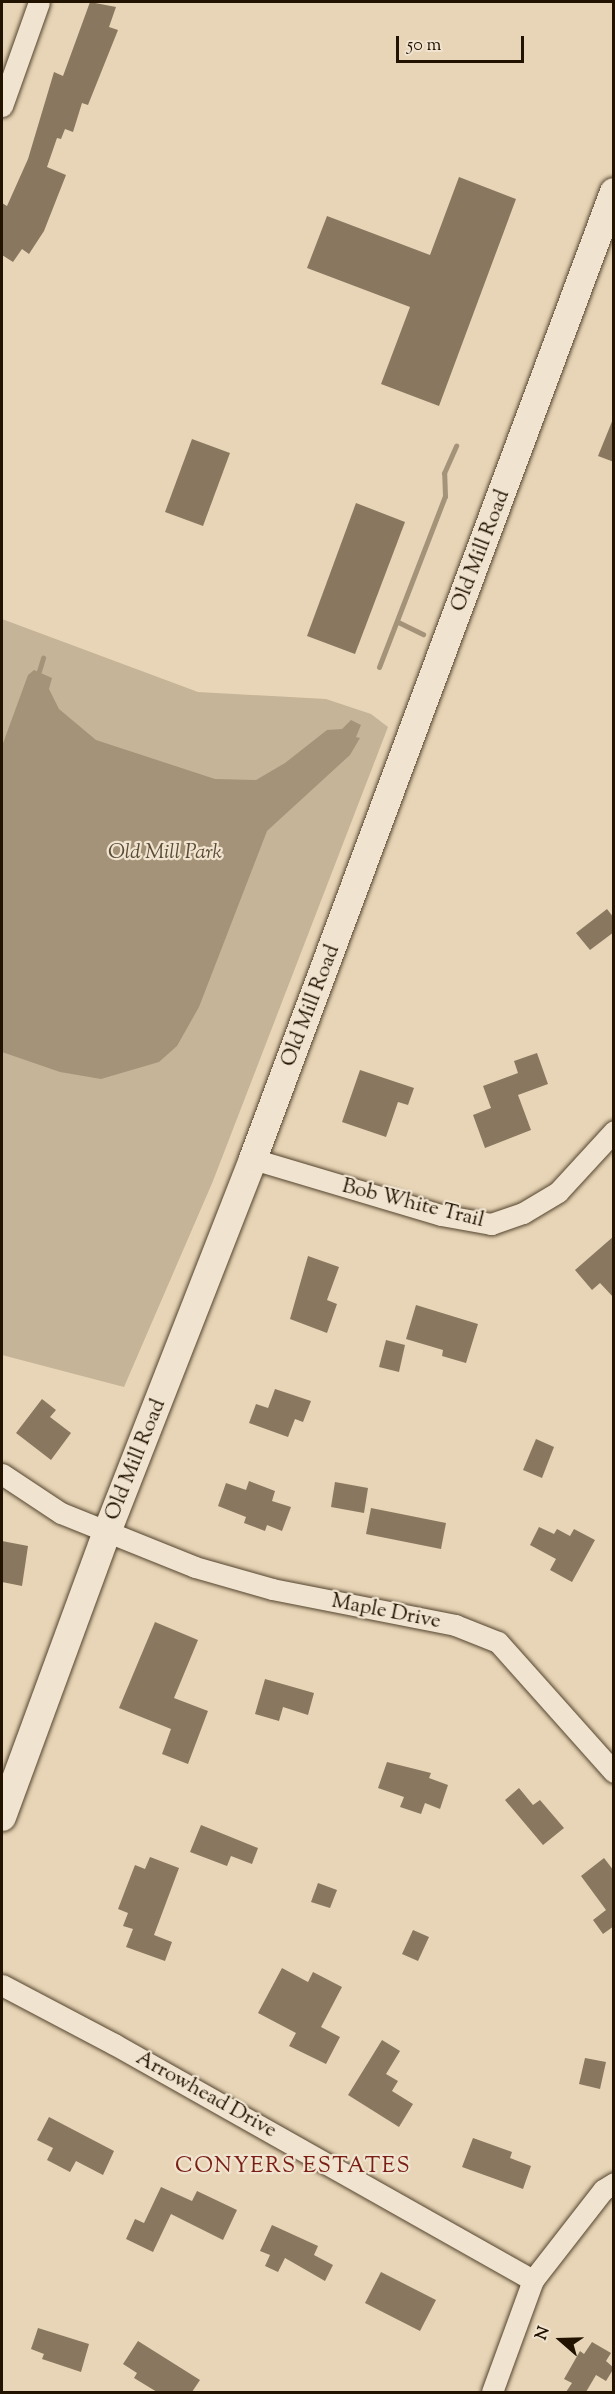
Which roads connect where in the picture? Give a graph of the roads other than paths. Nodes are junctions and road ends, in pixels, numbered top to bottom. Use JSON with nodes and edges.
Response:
{"nodes":[{"id":1,"x":39,"y":2,"type":"edge"},
{"id":2,"x":2,"y":106,"type":"edge"},
{"id":3,"x":614,"y":192,"type":"edge"},
{"id":4,"x":614,"y":1131,"type":"edge"},
{"id":5,"x":253,"y":1159,"type":"junction"},
{"id":6,"x":2,"y":1474,"type":"edge"},
{"id":7,"x":107,"y":1532,"type":"junction"},
{"id":8,"x":614,"y":1772,"type":"edge"},
{"id":9,"x":2,"y":1817,"type":"edge"},
{"id":10,"x":2,"y":1985,"type":"edge"},
{"id":11,"x":614,"y":2183,"type":"edge"},
{"id":12,"x":533,"y":2280,"type":"junction"},
{"id":13,"x":492,"y":2392,"type":"edge"}],
"edges":[{"from":1,"to":2,"type":"street"},
{"from":3,"to":5,"type":"street","name":"Old Mill Road"},
{"from":4,"to":5,"type":"street","name":"Bob White Trail"},
{"from":5,"to":7,"type":"street","name":"Old Mill Road"},
{"from":6,"to":7,"type":"street","name":"Maple Drive"},
{"from":7,"to":8,"type":"street","name":"Maple Drive"},
{"from":7,"to":9,"type":"street","name":"Old Mill Road"},
{"from":10,"to":12,"type":"street","name":"Arrowhead Drive"},
{"from":11,"to":12,"type":"street"},
{"from":12,"to":13,"type":"street"}]}
